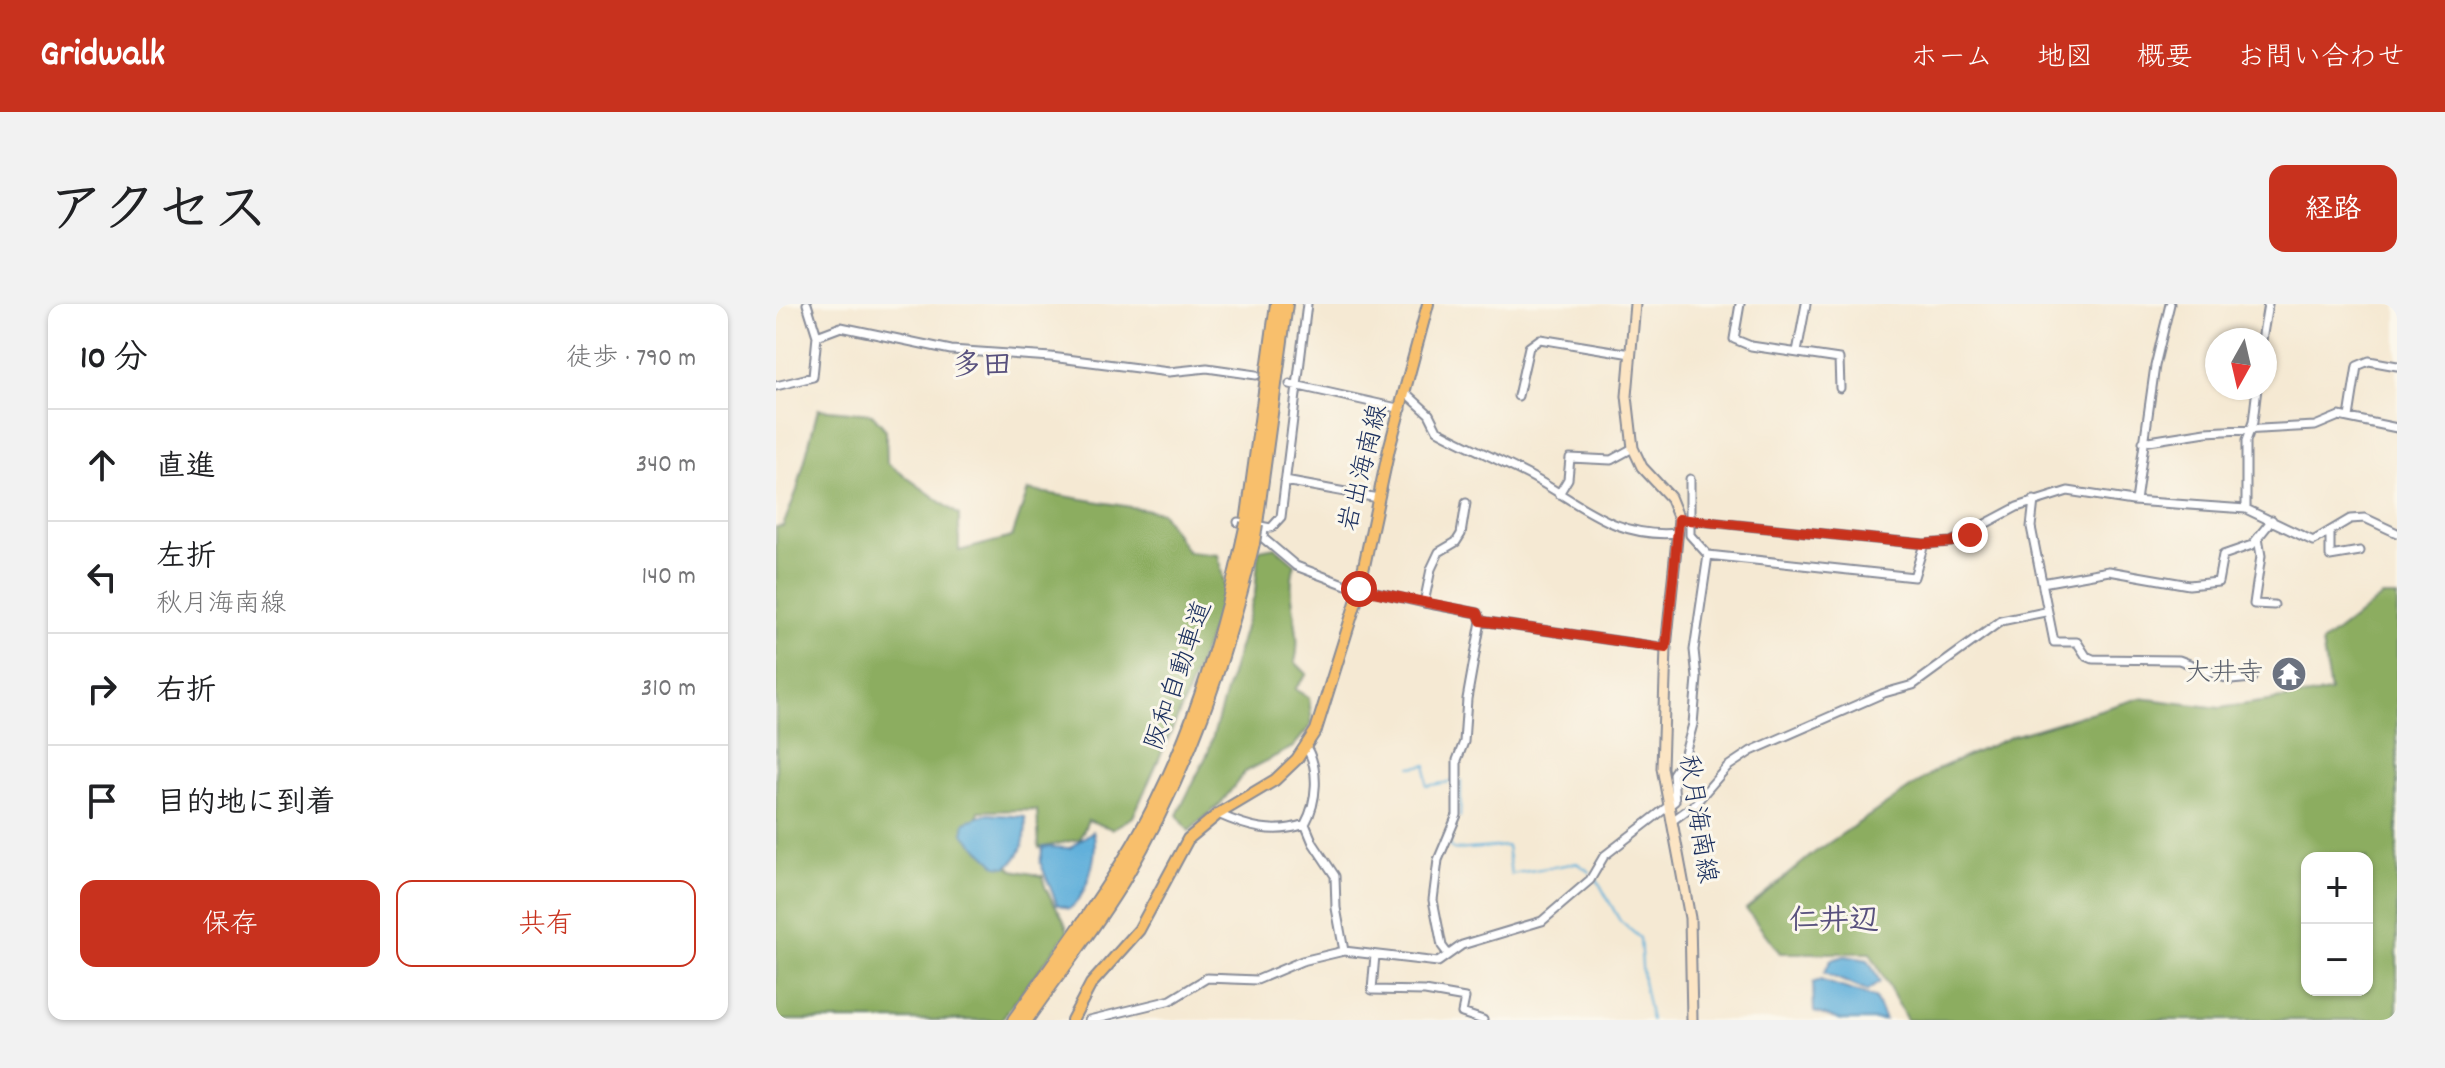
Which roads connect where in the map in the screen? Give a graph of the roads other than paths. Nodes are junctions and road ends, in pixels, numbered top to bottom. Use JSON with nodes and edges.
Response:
{"nodes":[{"id":1,"x":807,"y":304,"type":"edge"},
{"id":2,"x":1277,"y":304,"type":"edge"},
{"id":3,"x":1286,"y":304,"type":"edge"},
{"id":4,"x":1307,"y":304,"type":"edge"},
{"id":5,"x":1428,"y":304,"type":"edge"},
{"id":6,"x":1635,"y":304,"type":"edge"},
{"id":7,"x":1740,"y":304,"type":"edge"},
{"id":8,"x":1806,"y":304,"type":"edge"},
{"id":9,"x":2170,"y":304,"type":"edge"},
{"id":10,"x":2268,"y":304,"type":"edge"},
{"id":11,"x":2264,"y":328,"type":"edge"},
{"id":12,"x":817,"y":336,"type":"junction"},
{"id":13,"x":1797,"y":352,"type":"junction"},
{"id":14,"x":1631,"y":354,"type":"junction"},
{"id":15,"x":2397,"y":366,"type":"edge"},
{"id":16,"x":1256,"y":375,"type":"dead end"},
{"id":17,"x":776,"y":386,"type":"edge"},
{"id":18,"x":1293,"y":386,"type":"junction"},
{"id":19,"x":1840,"y":388,"type":"dead end"},
{"id":20,"x":1406,"y":393,"type":"junction"},
{"id":21,"x":1518,"y":396,"type":"dead end"},
{"id":22,"x":2255,"y":400,"type":"edge"},
{"id":23,"x":1402,"y":409,"type":"junction"},
{"id":24,"x":2349,"y":417,"type":"junction"},
{"id":25,"x":2397,"y":428,"type":"edge"},
{"id":26,"x":2249,"y":430,"type":"junction"},
{"id":27,"x":2143,"y":442,"type":"junction"},
{"id":28,"x":1633,"y":448,"type":"junction"},
{"id":29,"x":1690,"y":479,"type":"dead end"},
{"id":30,"x":1285,"y":481,"type":"junction"},
{"id":31,"x":1559,"y":494,"type":"junction"},
{"id":32,"x":1378,"y":498,"type":"junction"},
{"id":33,"x":2034,"y":500,"type":"junction"},
{"id":34,"x":2136,"y":501,"type":"junction"},
{"id":35,"x":1466,"y":503,"type":"dead end"},
{"id":36,"x":2246,"y":509,"type":"junction"},
{"id":37,"x":1684,"y":520,"type":"junction"},
{"id":38,"x":2272,"y":520,"type":"junction"},
{"id":39,"x":1251,"y":524,"type":"junction"},
{"id":40,"x":2330,"y":532,"type":"junction"},
{"id":41,"x":1678,"y":533,"type":"junction"},
{"id":42,"x":2397,"y":533,"type":"edge"},
{"id":43,"x":2258,"y":538,"type":"junction"},
{"id":44,"x":1248,"y":542,"type":"junction"},
{"id":45,"x":1924,"y":544,"type":"junction"},
{"id":46,"x":2360,"y":551,"type":"dead end"},
{"id":47,"x":1708,"y":555,"type":"junction"},
{"id":48,"x":2042,"y":583,"type":"junction"},
{"id":49,"x":1359,"y":589,"type":"junction"},
{"id":50,"x":1424,"y":603,"type":"junction"},
{"id":51,"x":2274,"y":605,"type":"dead end"},
{"id":52,"x":2045,"y":612,"type":"junction"},
{"id":53,"x":1481,"y":621,"type":"junction"},
{"id":54,"x":1666,"y":648,"type":"junction"},
{"id":55,"x":2252,"y":678,"type":"dead end"},
{"id":56,"x":1306,"y":747,"type":"junction"},
{"id":57,"x":1669,"y":808,"type":"junction"},
{"id":58,"x":1218,"y":814,"type":"junction"},
{"id":59,"x":1672,"y":821,"type":"junction"},
{"id":60,"x":1305,"y":824,"type":"junction"},
{"id":61,"x":1344,"y":951,"type":"junction"},
{"id":62,"x":1448,"y":954,"type":"junction"},
{"id":63,"x":1375,"y":955,"type":"junction"},
{"id":64,"x":1014,"y":1020,"type":"edge"},
{"id":65,"x":1026,"y":1020,"type":"edge"},
{"id":66,"x":1072,"y":1020,"type":"edge"},
{"id":67,"x":1089,"y":1020,"type":"edge"},
{"id":68,"x":1483,"y":1020,"type":"edge"},
{"id":69,"x":1692,"y":1020,"type":"edge"}],
"edges":[{"from":1,"to":12,"type":"street"},
{"from":2,"to":39,"type":"highway","name":"阪和自動車道"},
{"from":3,"to":39,"type":"highway","name":"阪和自動車道"},
{"from":4,"to":18,"type":"street"},
{"from":5,"to":20,"type":"main road","name":"岩出海南線"},
{"from":6,"to":14,"type":"main road"},
{"from":7,"to":13,"type":"street"},
{"from":8,"to":13,"type":"street"},
{"from":9,"to":27,"type":"street"},
{"from":10,"to":11,"type":"street"},
{"from":12,"to":16,"type":"street"},
{"from":12,"to":17,"type":"street"},
{"from":13,"to":19,"type":"street"},
{"from":14,"to":21,"type":"street"},
{"from":14,"to":28,"type":"main road"},
{"from":15,"to":24,"type":"street"},
{"from":18,"to":23,"type":"street"},
{"from":18,"to":30,"type":"street"},
{"from":20,"to":23,"type":"main road","name":"岩出海南線"},
{"from":20,"to":31,"type":"street"},
{"from":22,"to":26,"type":"street"},
{"from":23,"to":32,"type":"main road","name":"岩出海南線"},
{"from":24,"to":25,"type":"street"},
{"from":24,"to":26,"type":"street"},
{"from":26,"to":27,"type":"street"},
{"from":26,"to":36,"type":"street"},
{"from":27,"to":34,"type":"street"},
{"from":28,"to":31,"type":"street"},
{"from":28,"to":37,"type":"main road"},
{"from":29,"to":37,"type":"street"},
{"from":30,"to":32,"type":"street"},
{"from":30,"to":39,"type":"street"},
{"from":31,"to":41,"type":"street"},
{"from":32,"to":49,"type":"main road","name":"岩出海南線"},
{"from":33,"to":34,"type":"street"},
{"from":33,"to":45,"type":"street"},
{"from":33,"to":48,"type":"street"},
{"from":34,"to":36,"type":"street"},
{"from":35,"to":50,"type":"street"},
{"from":36,"to":38,"type":"street"},
{"from":37,"to":41,"type":"main road","name":"秋月海南線"},
{"from":37,"to":45,"type":"street"},
{"from":37,"to":47,"type":"street"},
{"from":38,"to":40,"type":"street"},
{"from":38,"to":43,"type":"street"},
{"from":39,"to":44,"type":"highway","name":"阪和自動車道","bridge":true},
{"from":39,"to":49,"type":"street"},
{"from":40,"to":42,"type":"street"},
{"from":40,"to":46,"type":"street"},
{"from":41,"to":54,"type":"main road","name":"秋月海南線"},
{"from":43,"to":48,"type":"street"},
{"from":43,"to":51,"type":"street"},
{"from":44,"to":64,"type":"highway","name":"阪和自動車道"},
{"from":44,"to":65,"type":"highway","name":"阪和自動車道"},
{"from":45,"to":47,"type":"street"},
{"from":47,"to":57,"type":"street"},
{"from":48,"to":52,"type":"street"},
{"from":49,"to":50,"type":"street"},
{"from":49,"to":56,"type":"main road","name":"岩出海南線"},
{"from":50,"to":53,"type":"street"},
{"from":52,"to":55,"type":"street"},
{"from":52,"to":59,"type":"street"},
{"from":53,"to":54,"type":"street"},
{"from":53,"to":62,"type":"street"},
{"from":54,"to":57,"type":"main road","name":"秋月海南線"},
{"from":56,"to":58,"type":"main road","name":"岩出海南線"},
{"from":56,"to":60,"type":"street"},
{"from":57,"to":59,"type":"main road","name":"秋月海南線"},
{"from":57,"to":62,"type":"street"},
{"from":58,"to":60,"type":"street"},
{"from":58,"to":66,"type":"main road","name":"岩出海南線"},
{"from":59,"to":69,"type":"main road","name":"秋月海南線"},
{"from":60,"to":61,"type":"street"},
{"from":61,"to":63,"type":"street"},
{"from":61,"to":67,"type":"street"},
{"from":62,"to":63,"type":"street"},
{"from":63,"to":68,"type":"street"}]}
